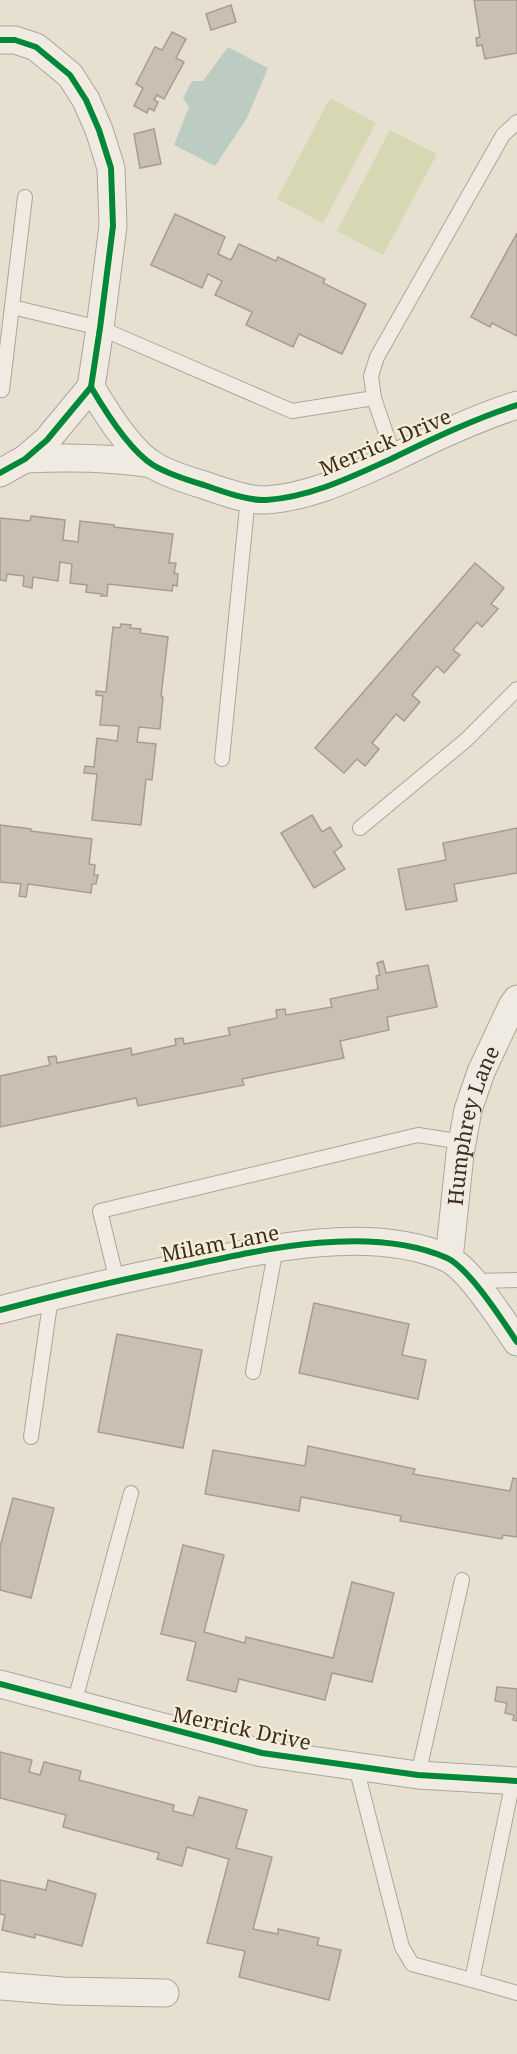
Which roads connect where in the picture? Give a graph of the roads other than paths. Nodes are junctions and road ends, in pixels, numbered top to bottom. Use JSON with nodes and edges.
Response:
{"nodes":[{"id":1,"x":0,"y":40,"type":"edge"},
{"id":2,"x":517,"y":122,"type":"edge"},
{"id":3,"x":25,"y":196,"type":"dead end"},
{"id":4,"x":12,"y":307,"type":"junction"},
{"id":5,"x":100,"y":328,"type":"junction"},
{"id":6,"x":91,"y":387,"type":"junction"},
{"id":7,"x":2,"y":390,"type":"dead end"},
{"id":8,"x":374,"y":398,"type":"junction"},
{"id":9,"x":517,"y":405,"type":"edge"},
{"id":10,"x":394,"y":457,"type":"junction"},
{"id":11,"x":25,"y":459,"type":"junction"},
{"id":12,"x":152,"y":464,"type":"junction"},
{"id":13,"x":0,"y":472,"type":"edge"},
{"id":14,"x":248,"y":497,"type":"junction"},
{"id":15,"x":517,"y":689,"type":"edge"},
{"id":16,"x":222,"y":759,"type":"dead end"},
{"id":17,"x":360,"y":828,"type":"dead end"},
{"id":18,"x":517,"y":999,"type":"edge"},
{"id":19,"x":462,"y":1142,"type":"junction"},
{"id":20,"x":276,"y":1248,"type":"junction"},
{"id":21,"x":449,"y":1259,"type":"junction"},
{"id":22,"x":517,"y":1280,"type":"edge"},
{"id":23,"x":117,"y":1281,"type":"junction"},
{"id":24,"x":473,"y":1281,"type":"junction"},
{"id":25,"x":51,"y":1297,"type":"junction"},
{"id":26,"x":0,"y":1310,"type":"edge"},
{"id":27,"x":517,"y":1342,"type":"edge"},
{"id":28,"x":253,"y":1372,"type":"dead end"},
{"id":29,"x":31,"y":1437,"type":"dead end"},
{"id":30,"x":131,"y":1492,"type":"dead end"},
{"id":31,"x":462,"y":1580,"type":"dead end"},
{"id":32,"x":0,"y":1684,"type":"edge"},
{"id":33,"x":74,"y":1704,"type":"junction"},
{"id":34,"x":356,"y":1767,"type":"junction"},
{"id":35,"x":418,"y":1775,"type":"junction"},
{"id":36,"x":515,"y":1781,"type":"edge"},
{"id":37,"x":472,"y":1980,"type":"junction"},
{"id":38,"x":0,"y":1986,"type":"edge"},
{"id":39,"x":165,"y":1993,"type":"dead end"},
{"id":40,"x":517,"y":1993,"type":"edge"}],
"edges":[{"from":1,"to":5,"type":"street"},
{"from":2,"to":8,"type":"lane"},
{"from":3,"to":4,"type":"lane"},
{"from":4,"to":5,"type":"lane"},
{"from":4,"to":7,"type":"lane"},
{"from":5,"to":6,"type":"street"},
{"from":5,"to":8,"type":"lane"},
{"from":6,"to":11,"type":"street"},
{"from":6,"to":12,"type":"street","name":"Merrick Drive"},
{"from":8,"to":10,"type":"lane"},
{"from":9,"to":10,"type":"street","name":"Merrick Drive"},
{"from":10,"to":14,"type":"street","name":"Merrick Drive"},
{"from":11,"to":12,"type":"street","name":"Merrick Drive"},
{"from":11,"to":13,"type":"street"},
{"from":12,"to":14,"type":"street","name":"Merrick Drive"},
{"from":14,"to":16,"type":"lane"},
{"from":15,"to":17,"type":"lane"},
{"from":18,"to":19,"type":"street","name":"Humphrey Lane"},
{"from":19,"to":21,"type":"street","name":"Humphrey Lane"},
{"from":19,"to":23,"type":"lane"},
{"from":20,"to":21,"type":"street","name":"Milam Lane"},
{"from":20,"to":23,"type":"street","name":"Milam Lane"},
{"from":20,"to":28,"type":"lane"},
{"from":21,"to":24,"type":"street","name":"Milam Lane"},
{"from":22,"to":24,"type":"lane"},
{"from":23,"to":25,"type":"street","name":"Milam Lane"},
{"from":24,"to":27,"type":"street","name":"Milam Lane"},
{"from":25,"to":26,"type":"street","name":"Milam Lane"},
{"from":25,"to":29,"type":"lane"},
{"from":30,"to":33,"type":"lane"},
{"from":31,"to":35,"type":"lane"},
{"from":32,"to":33,"type":"street","name":"Merrick Drive"},
{"from":33,"to":34,"type":"street","name":"Merrick Drive"},
{"from":34,"to":35,"type":"street","name":"Merrick Drive"},
{"from":34,"to":37,"type":"lane"},
{"from":35,"to":36,"type":"street","name":"Merrick Drive"},
{"from":36,"to":37,"type":"lane"},
{"from":37,"to":40,"type":"lane"},
{"from":38,"to":39,"type":"street"}]}
